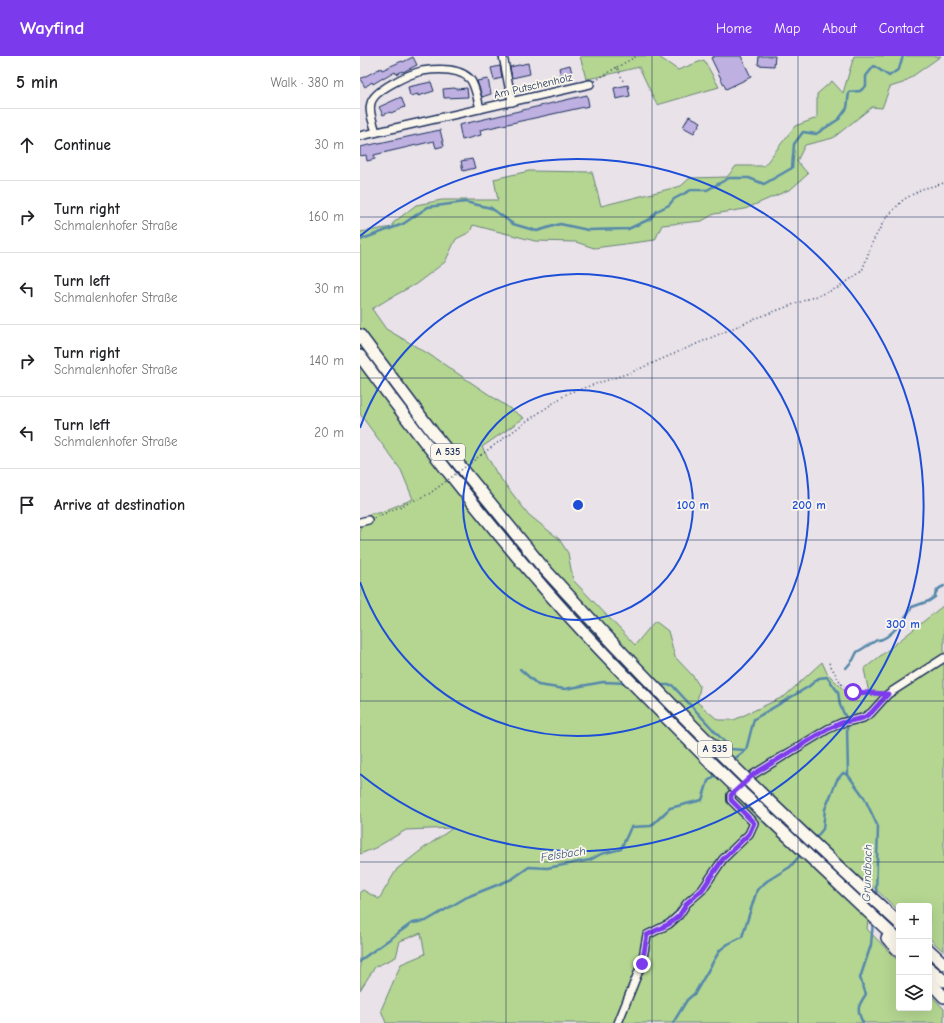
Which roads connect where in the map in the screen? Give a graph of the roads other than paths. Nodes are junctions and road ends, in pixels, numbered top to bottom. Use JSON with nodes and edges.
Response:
{"nodes":[{"id":1,"x":503,"y":56,"type":"edge"},
{"id":2,"x":590,"y":84,"type":"road end"},
{"id":3,"x":512,"y":102,"type":"junction"},
{"id":4,"x":480,"y":109,"type":"junction"},
{"id":5,"x":376,"y":132,"type":"junction"},
{"id":6,"x":360,"y":136,"type":"edge"},
{"id":7,"x":360,"y":334,"type":"edge"},
{"id":8,"x":360,"y":356,"type":"edge"},
{"id":9,"x":368,"y":520,"type":"road end"},
{"id":10,"x":360,"y":522,"type":"edge"},
{"id":11,"x":944,"y":658,"type":"edge"},
{"id":12,"x":896,"y":920,"type":"edge"},
{"id":13,"x":878,"y":922,"type":"junction"},
{"id":14,"x":897,"y":939,"type":"edge"},
{"id":15,"x":896,"y":948,"type":"edge"},
{"id":16,"x":932,"y":953,"type":"edge"},
{"id":17,"x":944,"y":964,"type":"edge"},
{"id":18,"x":932,"y":971,"type":"edge"},
{"id":19,"x":944,"y":981,"type":"edge"},
{"id":20,"x":932,"y":984,"type":"edge"},
{"id":21,"x":944,"y":997,"type":"edge"},
{"id":22,"x":618,"y":1023,"type":"edge"}],
"edges":[{"from":1,"to":3,"type":"street"},
{"from":2,"to":3,"type":"street","name":"Am Putschenholz"},
{"from":3,"to":4,"type":"street","name":"Am Putschenholz"},
{"from":4,"to":5,"type":"street","name":"Am Putschenholz"},
{"from":4,"to":5,"type":"street"},
{"from":5,"to":6,"type":"street","name":"Am Putschenholz"},
{"from":7,"to":12,"type":"highway","number":"A 535","bridge":true},
{"from":8,"to":13,"type":"highway","number":"A 535","bridge":true},
{"from":9,"to":10,"type":"street"},
{"from":11,"to":22,"type":"street"},
{"from":13,"to":14,"type":"highway","number":"A 535"},
{"from":13,"to":15,"type":"highway"},
{"from":16,"to":17,"type":"highway"},
{"from":18,"to":19,"type":"highway"},
{"from":20,"to":21,"type":"highway"}]}
